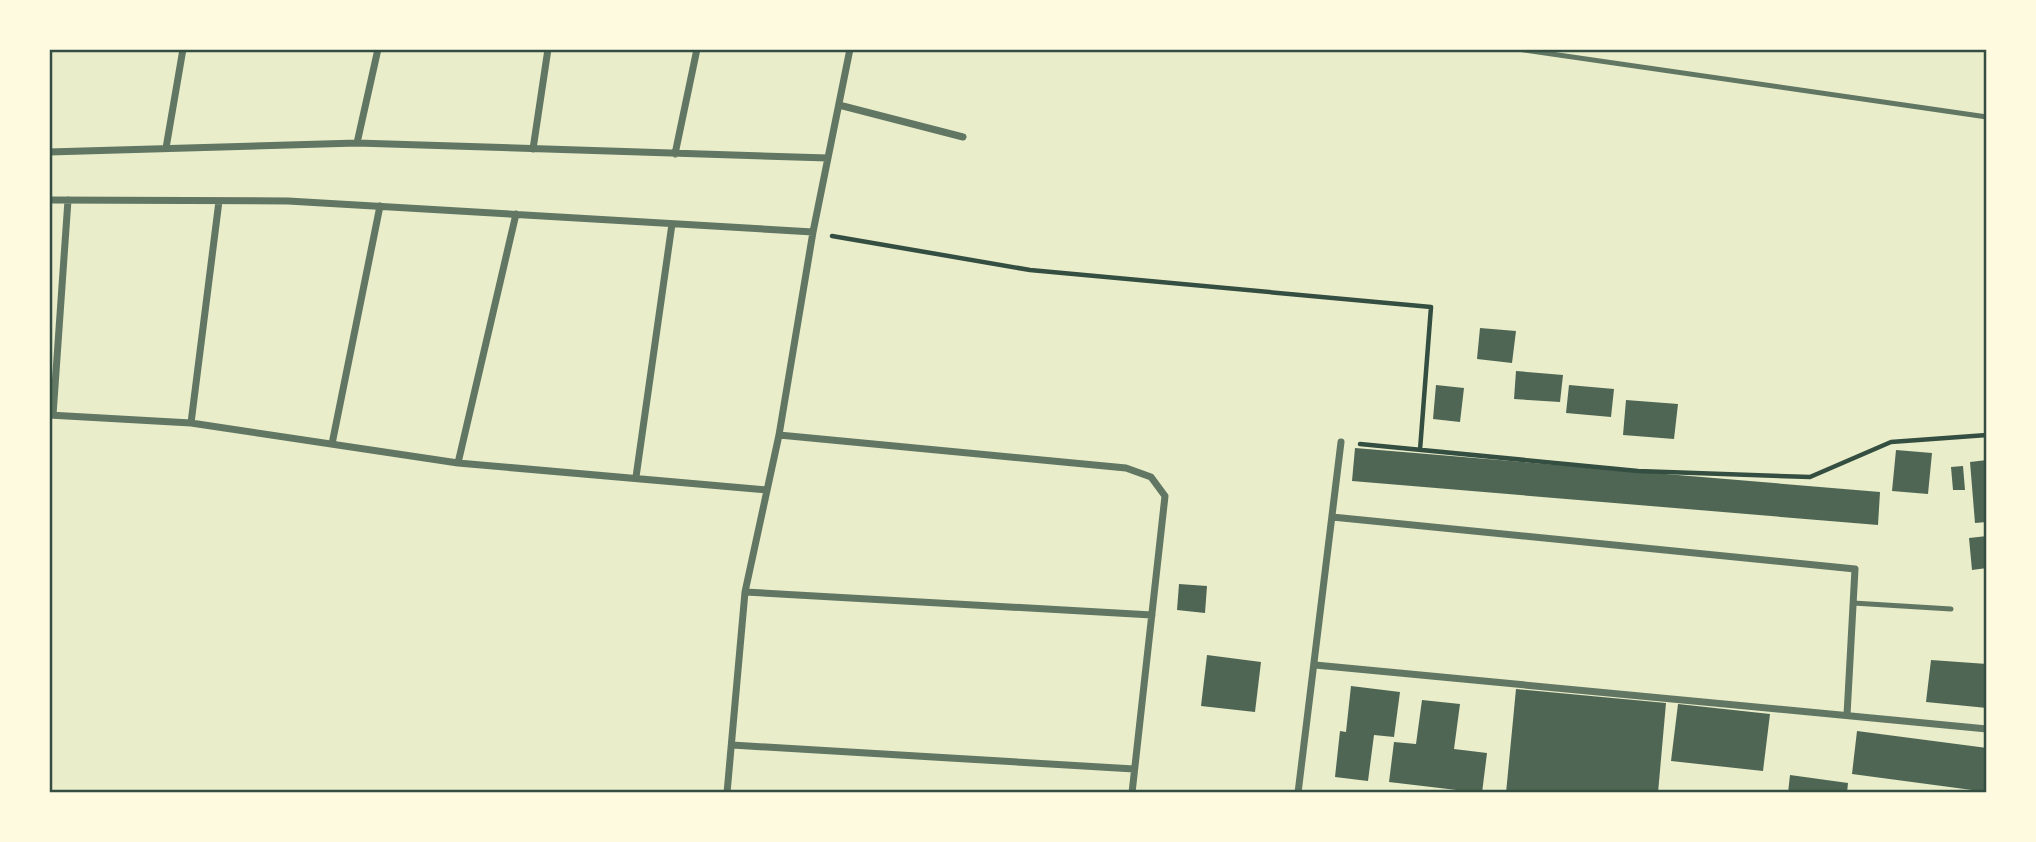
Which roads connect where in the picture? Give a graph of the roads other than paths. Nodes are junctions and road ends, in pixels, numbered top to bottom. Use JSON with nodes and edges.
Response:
{"nodes":[{"id":1,"x":183,"y":49,"type":"edge"},
{"id":2,"x":378,"y":49,"type":"edge"},
{"id":3,"x":548,"y":49,"type":"edge"},
{"id":4,"x":696,"y":49,"type":"edge"},
{"id":5,"x":850,"y":49,"type":"edge"},
{"id":6,"x":1517,"y":49,"type":"edge"},
{"id":7,"x":839,"y":105,"type":"junction"},
{"id":8,"x":1987,"y":117,"type":"edge"},
{"id":9,"x":963,"y":137,"type":"dead end"},
{"id":10,"x":357,"y":143,"type":"junction"},
{"id":11,"x":166,"y":148,"type":"junction"},
{"id":12,"x":533,"y":149,"type":"junction"},
{"id":13,"x":49,"y":152,"type":"edge"},
{"id":14,"x":675,"y":154,"type":"junction"},
{"id":15,"x":828,"y":158,"type":"junction"},
{"id":16,"x":68,"y":200,"type":"junction"},
{"id":17,"x":49,"y":201,"type":"edge"},
{"id":18,"x":219,"y":201,"type":"junction"},
{"id":19,"x":380,"y":206,"type":"junction"},
{"id":20,"x":516,"y":214,"type":"junction"},
{"id":21,"x":672,"y":224,"type":"junction"},
{"id":22,"x":813,"y":232,"type":"junction"},
{"id":23,"x":51,"y":415,"type":"edge"},
{"id":24,"x":191,"y":423,"type":"junction"},
{"id":25,"x":779,"y":435,"type":"junction"},
{"id":26,"x":1342,"y":442,"type":"road end"},
{"id":27,"x":332,"y":444,"type":"junction"},
{"id":28,"x":458,"y":463,"type":"junction"},
{"id":29,"x":636,"y":477,"type":"junction"},
{"id":30,"x":767,"y":490,"type":"junction"},
{"id":31,"x":1332,"y":517,"type":"junction"},
{"id":32,"x":745,"y":592,"type":"junction"},
{"id":33,"x":1853,"y":603,"type":"junction"},
{"id":34,"x":1951,"y":609,"type":"dead end"},
{"id":35,"x":1152,"y":615,"type":"junction"},
{"id":36,"x":1315,"y":665,"type":"junction"},
{"id":37,"x":1847,"y":715,"type":"junction"},
{"id":38,"x":1987,"y":729,"type":"edge"},
{"id":39,"x":732,"y":745,"type":"junction"},
{"id":40,"x":1134,"y":769,"type":"junction"},
{"id":41,"x":727,"y":793,"type":"edge"},
{"id":42,"x":1132,"y":793,"type":"edge"},
{"id":43,"x":1298,"y":793,"type":"edge"}],
"edges":[{"from":1,"to":11,"type":"street"},
{"from":2,"to":10,"type":"street"},
{"from":3,"to":12,"type":"street"},
{"from":4,"to":14,"type":"street"},
{"from":5,"to":7,"type":"street"},
{"from":6,"to":8,"type":"lane"},
{"from":7,"to":9,"type":"street"},
{"from":7,"to":15,"type":"street"},
{"from":10,"to":11,"type":"street"},
{"from":10,"to":12,"type":"street"},
{"from":11,"to":13,"type":"street"},
{"from":12,"to":14,"type":"street"},
{"from":14,"to":15,"type":"street"},
{"from":15,"to":22,"type":"street"},
{"from":16,"to":17,"type":"street"},
{"from":16,"to":18,"type":"street"},
{"from":16,"to":23,"type":"street"},
{"from":18,"to":19,"type":"street"},
{"from":18,"to":24,"type":"street"},
{"from":19,"to":20,"type":"street"},
{"from":19,"to":27,"type":"street"},
{"from":20,"to":21,"type":"street"},
{"from":20,"to":28,"type":"street"},
{"from":21,"to":22,"type":"street"},
{"from":21,"to":29,"type":"street"},
{"from":22,"to":25,"type":"street"},
{"from":23,"to":24,"type":"street"},
{"from":24,"to":27,"type":"street"},
{"from":25,"to":30,"type":"street"},
{"from":25,"to":35,"type":"street"},
{"from":26,"to":31,"type":"street"},
{"from":27,"to":28,"type":"street"},
{"from":28,"to":29,"type":"street"},
{"from":29,"to":30,"type":"street"},
{"from":30,"to":32,"type":"street"},
{"from":31,"to":33,"type":"street"},
{"from":31,"to":36,"type":"street"},
{"from":32,"to":35,"type":"street"},
{"from":32,"to":39,"type":"street"},
{"from":33,"to":34,"type":"lane"},
{"from":33,"to":37,"type":"street"},
{"from":35,"to":40,"type":"street"},
{"from":36,"to":37,"type":"street"},
{"from":36,"to":43,"type":"street"},
{"from":37,"to":38,"type":"street"},
{"from":39,"to":40,"type":"street"},
{"from":39,"to":41,"type":"street"},
{"from":40,"to":42,"type":"street"}]}
